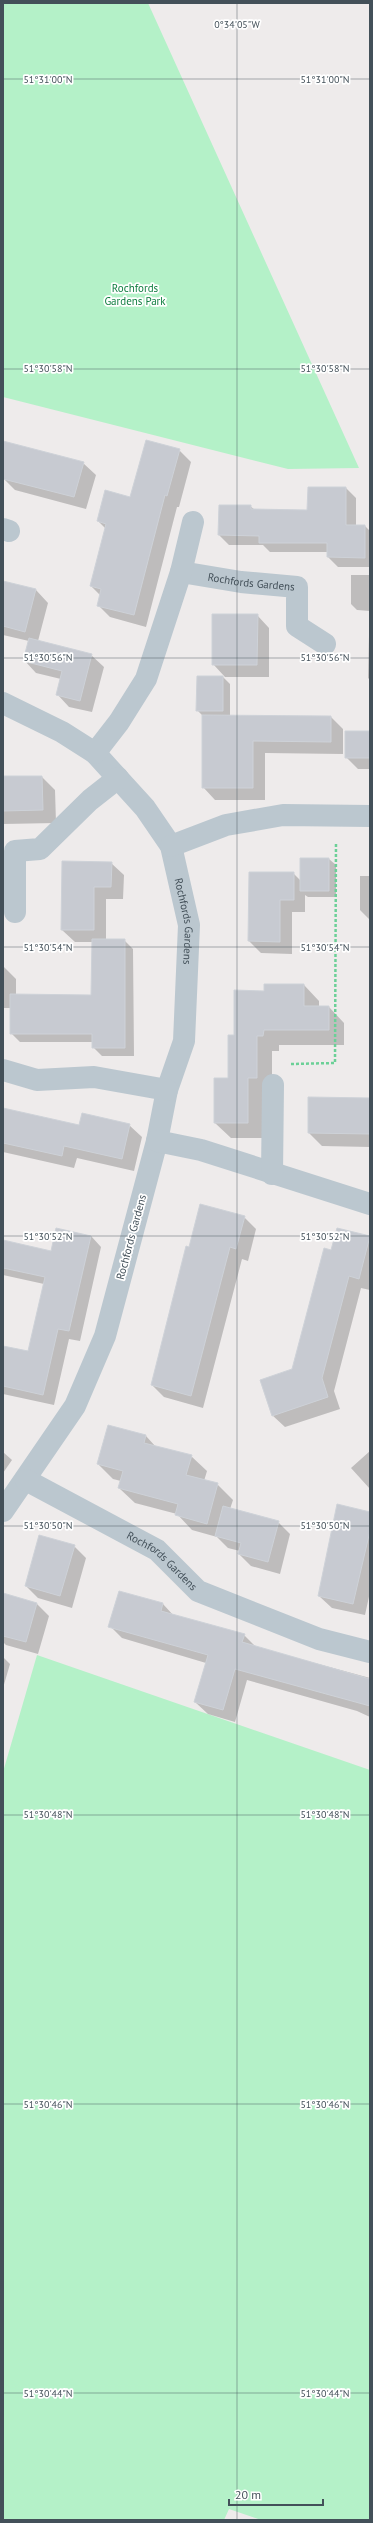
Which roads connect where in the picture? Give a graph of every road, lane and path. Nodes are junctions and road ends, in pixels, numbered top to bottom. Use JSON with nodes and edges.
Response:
{"nodes":[{"id":1,"x":193,"y":522,"type":"dead end"},
{"id":2,"x":181,"y":572,"type":"junction"},
{"id":3,"x":326,"y":644,"type":"dead end"},
{"id":4,"x":3,"y":703,"type":"edge"},
{"id":5,"x":95,"y":753,"type":"junction"},
{"id":6,"x":118,"y":778,"type":"junction"},
{"id":7,"x":336,"y":816,"type":"junction"},
{"id":8,"x":370,"y":816,"type":"edge"},
{"id":9,"x":171,"y":846,"type":"junction"},
{"id":10,"x":15,"y":912,"type":"dead end"},
{"id":11,"x":3,"y":1070,"type":"edge"},
{"id":12,"x":273,"y":1085,"type":"joint"},
{"id":13,"x":167,"y":1090,"type":"junction"},
{"id":14,"x":157,"y":1141,"type":"junction"},
{"id":15,"x":272,"y":1174,"type":"junction"},
{"id":16,"x":370,"y":1204,"type":"edge"},
{"id":17,"x":26,"y":1480,"type":"junction"},
{"id":18,"x":3,"y":1511,"type":"edge"},
{"id":19,"x":370,"y":1652,"type":"edge"}],
"edges":[{"from":1,"to":2,"type":"street"},
{"from":2,"to":3,"type":"street","name":"Rochfords Gardens"},
{"from":2,"to":5,"type":"street"},
{"from":4,"to":5,"type":"street","name":"Rochfords Gardens"},
{"from":5,"to":6,"type":"street","name":"Rochfords Gardens"},
{"from":6,"to":9,"type":"street","name":"Rochfords Gardens"},
{"from":6,"to":10,"type":"street"},
{"from":7,"to":8,"type":"street"},
{"from":7,"to":9,"type":"street"},
{"from":7,"to":12,"type":"path"},
{"from":9,"to":13,"type":"street","name":"Rochfords Gardens"},
{"from":11,"to":13,"type":"street"},
{"from":12,"to":15,"type":"street"},
{"from":13,"to":14,"type":"street","name":"Rochfords Gardens"},
{"from":14,"to":15,"type":"street"},
{"from":14,"to":17,"type":"street","name":"Rochfords Gardens"},
{"from":15,"to":16,"type":"street"},
{"from":17,"to":18,"type":"street","name":"Rochfords Gardens"},
{"from":17,"to":19,"type":"street","name":"Rochfords Gardens"}]}
